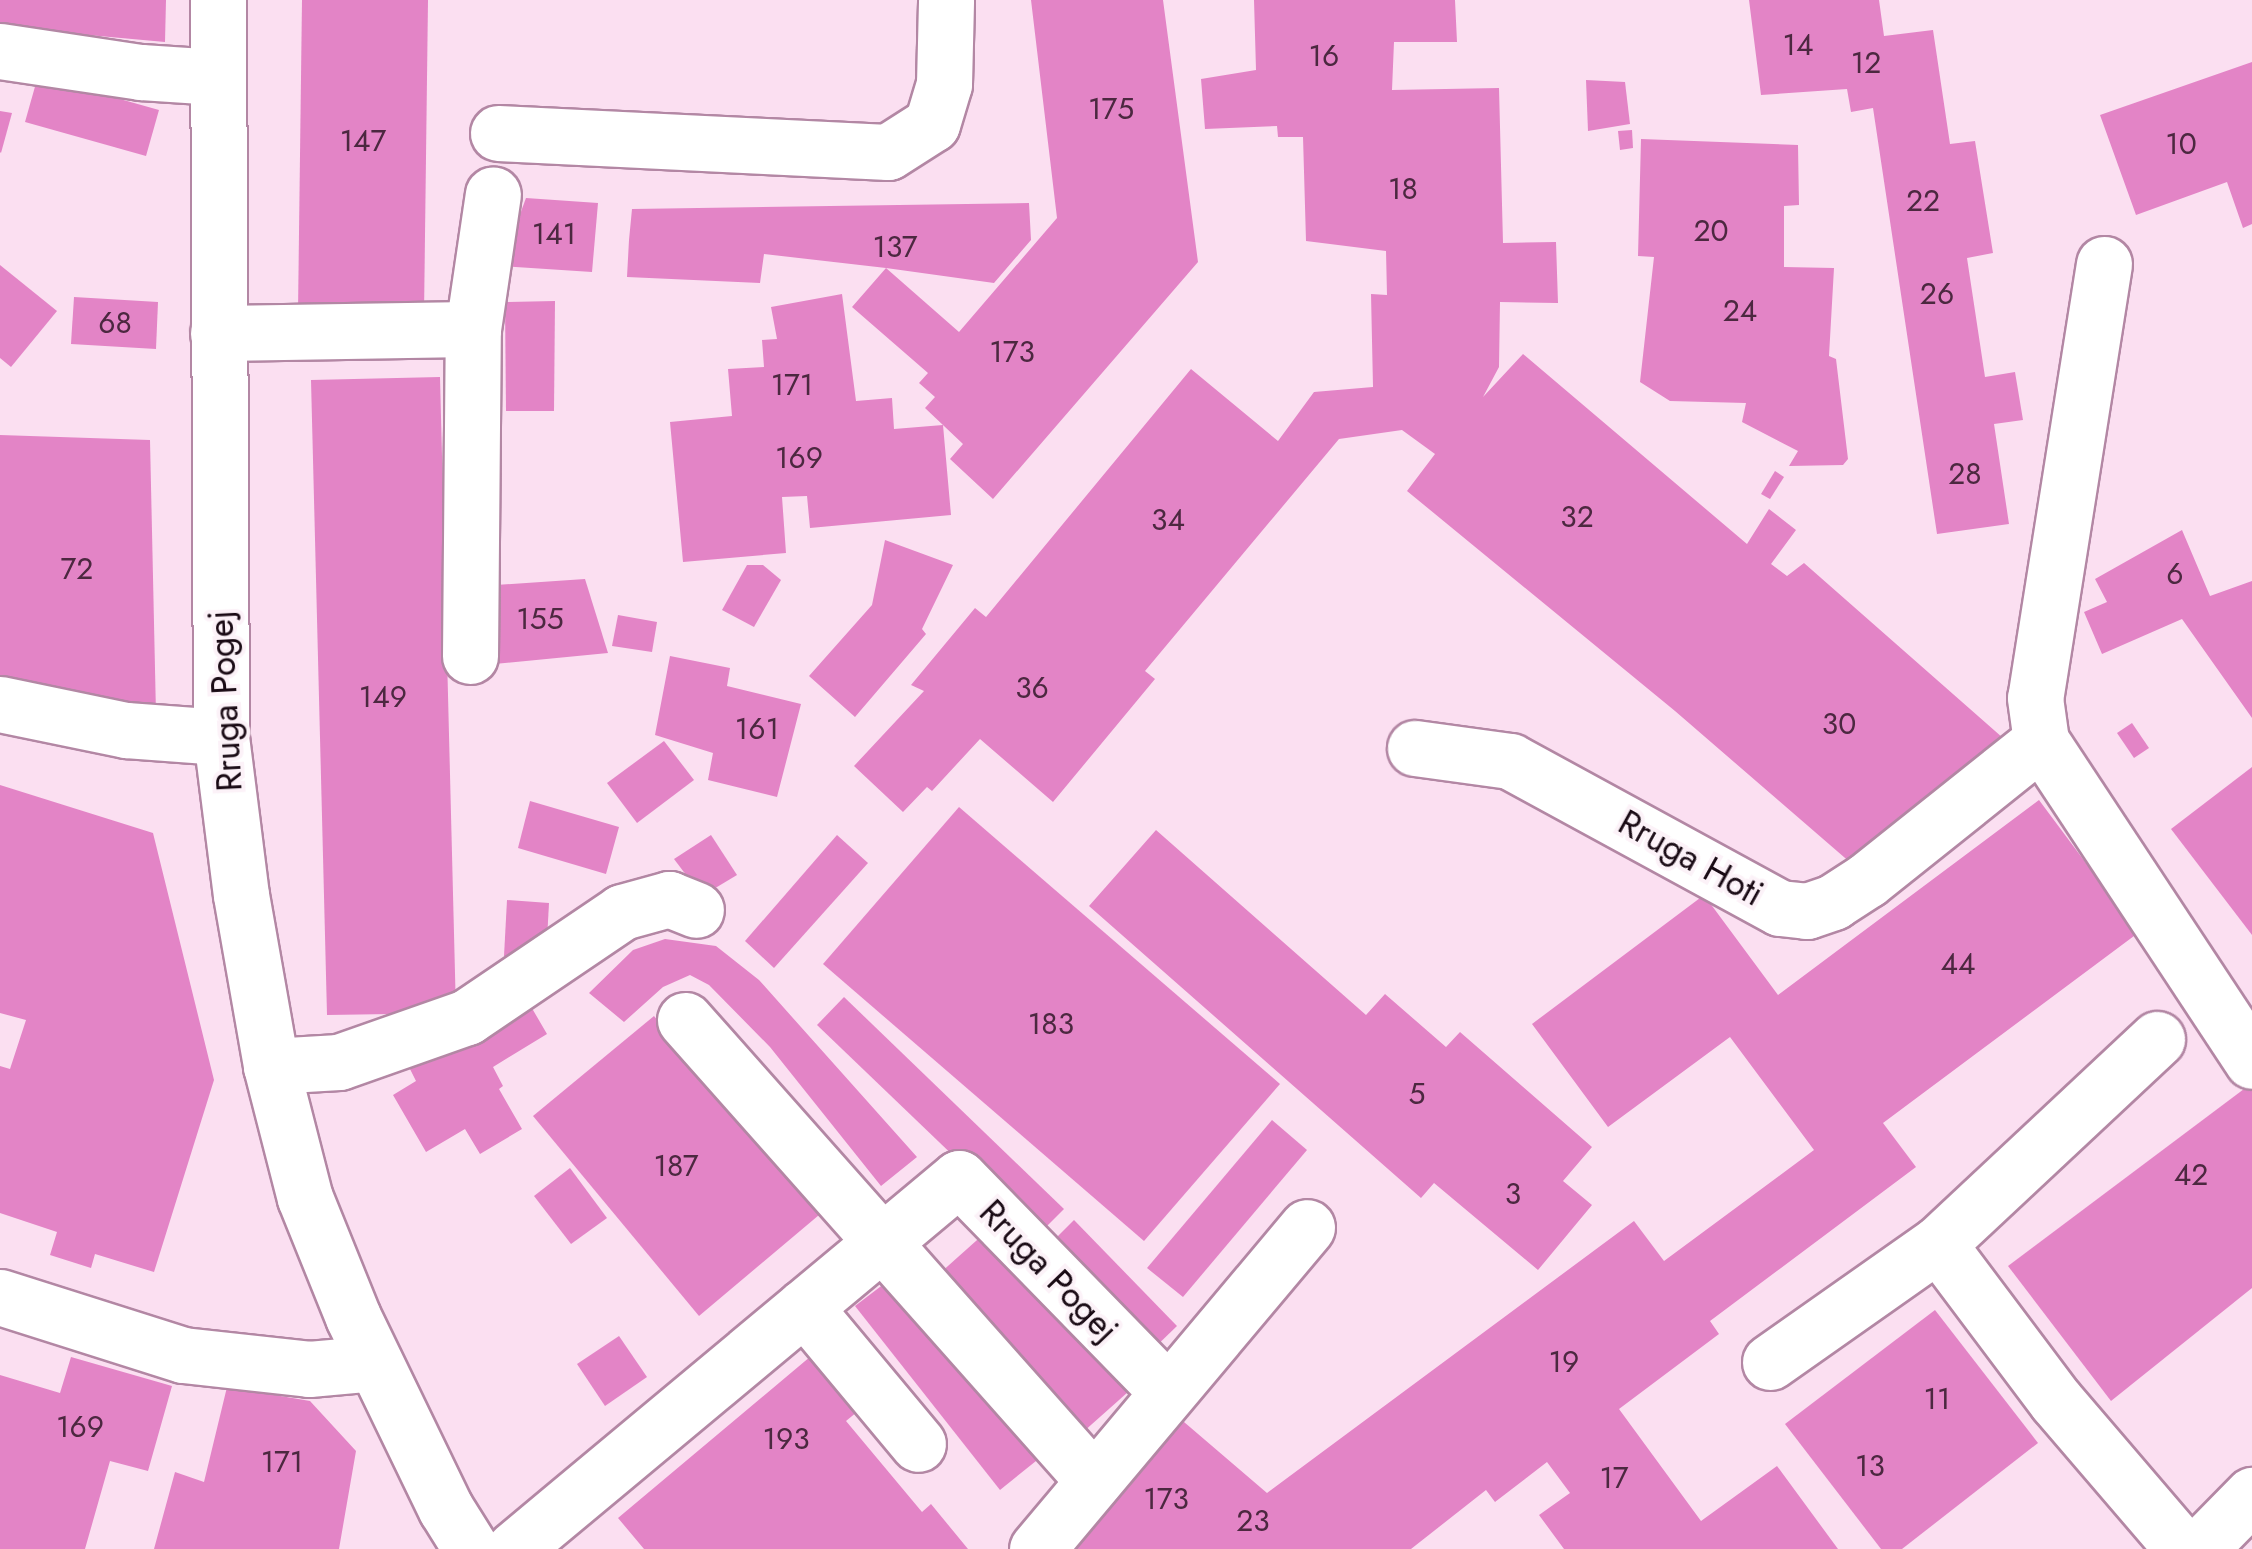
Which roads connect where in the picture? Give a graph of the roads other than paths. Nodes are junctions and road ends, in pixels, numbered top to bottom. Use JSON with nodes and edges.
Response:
{"nodes":[{"id":1,"x":218,"y":0,"type":"edge"},
{"id":2,"x":946,"y":0,"type":"edge"},
{"id":3,"x":0,"y":51,"type":"edge"},
{"id":4,"x":217,"y":77,"type":"junction"},
{"id":5,"x":498,"y":133,"type":"dead end"},
{"id":6,"x":493,"y":194,"type":"dead end"},
{"id":7,"x":2104,"y":264,"type":"dead end"},
{"id":8,"x":473,"y":329,"type":"junction"},
{"id":9,"x":218,"y":333,"type":"junction"},
{"id":10,"x":470,"y":656,"type":"dead end"},
{"id":11,"x":0,"y":704,"type":"edge"},
{"id":12,"x":221,"y":737,"type":"junction"},
{"id":13,"x":2042,"y":742,"type":"junction"},
{"id":14,"x":1416,"y":748,"type":"dead end"},
{"id":15,"x":696,"y":910,"type":"dead end"},
{"id":16,"x":684,"y":1020,"type":"dead end"},
{"id":17,"x":2157,"y":1040,"type":"dead end"},
{"id":18,"x":2252,"y":1060,"type":"edge"},
{"id":19,"x":271,"y":1066,"type":"junction"},
{"id":20,"x":1307,"y":1227,"type":"dead end"},
{"id":21,"x":882,"y":1242,"type":"junction"},
{"id":22,"x":1938,"y":1244,"type":"junction"},
{"id":23,"x":0,"y":1297,"type":"edge"},
{"id":24,"x":804,"y":1307,"type":"junction"},
{"id":25,"x":1770,"y":1362,"type":"dead end"},
{"id":26,"x":375,"y":1363,"type":"junction"},
{"id":27,"x":1168,"y":1392,"type":"junction"},
{"id":28,"x":918,"y":1444,"type":"dead end"},
{"id":29,"x":1094,"y":1481,"type":"junction"},
{"id":30,"x":2252,"y":1495,"type":"edge"},
{"id":31,"x":472,"y":1549,"type":"edge"},
{"id":32,"x":514,"y":1549,"type":"edge"},
{"id":33,"x":1038,"y":1549,"type":"edge"},
{"id":34,"x":2183,"y":1549,"type":"edge"},
{"id":35,"x":2199,"y":1549,"type":"edge"}],
"edges":[{"from":1,"to":4,"type":"street","name":"Rruga Pogej"},
{"from":2,"to":5,"type":"street"},
{"from":3,"to":4,"type":"street"},
{"from":4,"to":9,"type":"street","name":"Rruga Pogej"},
{"from":6,"to":8,"type":"street"},
{"from":7,"to":13,"type":"street"},
{"from":8,"to":9,"type":"street"},
{"from":8,"to":10,"type":"street"},
{"from":9,"to":12,"type":"street","name":"Rruga Pogej"},
{"from":11,"to":12,"type":"street"},
{"from":12,"to":19,"type":"street","name":"Rruga Pogej"},
{"from":13,"to":14,"type":"street","name":"Rruga Hoti"},
{"from":13,"to":18,"type":"street"},
{"from":15,"to":19,"type":"street"},
{"from":16,"to":21,"type":"street"},
{"from":17,"to":22,"type":"street"},
{"from":19,"to":26,"type":"street","name":"Rruga Pogej"},
{"from":20,"to":27,"type":"street"},
{"from":21,"to":24,"type":"street","name":"Rruga Pogej"},
{"from":21,"to":27,"type":"street","name":"Rruga Pogej"},
{"from":21,"to":29,"type":"street"},
{"from":22,"to":25,"type":"street"},
{"from":22,"to":34,"type":"street"},
{"from":23,"to":26,"type":"street"},
{"from":24,"to":28,"type":"street"},
{"from":24,"to":32,"type":"street","name":"Rruga Pogej"},
{"from":26,"to":31,"type":"street","name":"Rruga Pogej"},
{"from":27,"to":29,"type":"street"},
{"from":29,"to":33,"type":"street"},
{"from":30,"to":35,"type":"street"}]}
